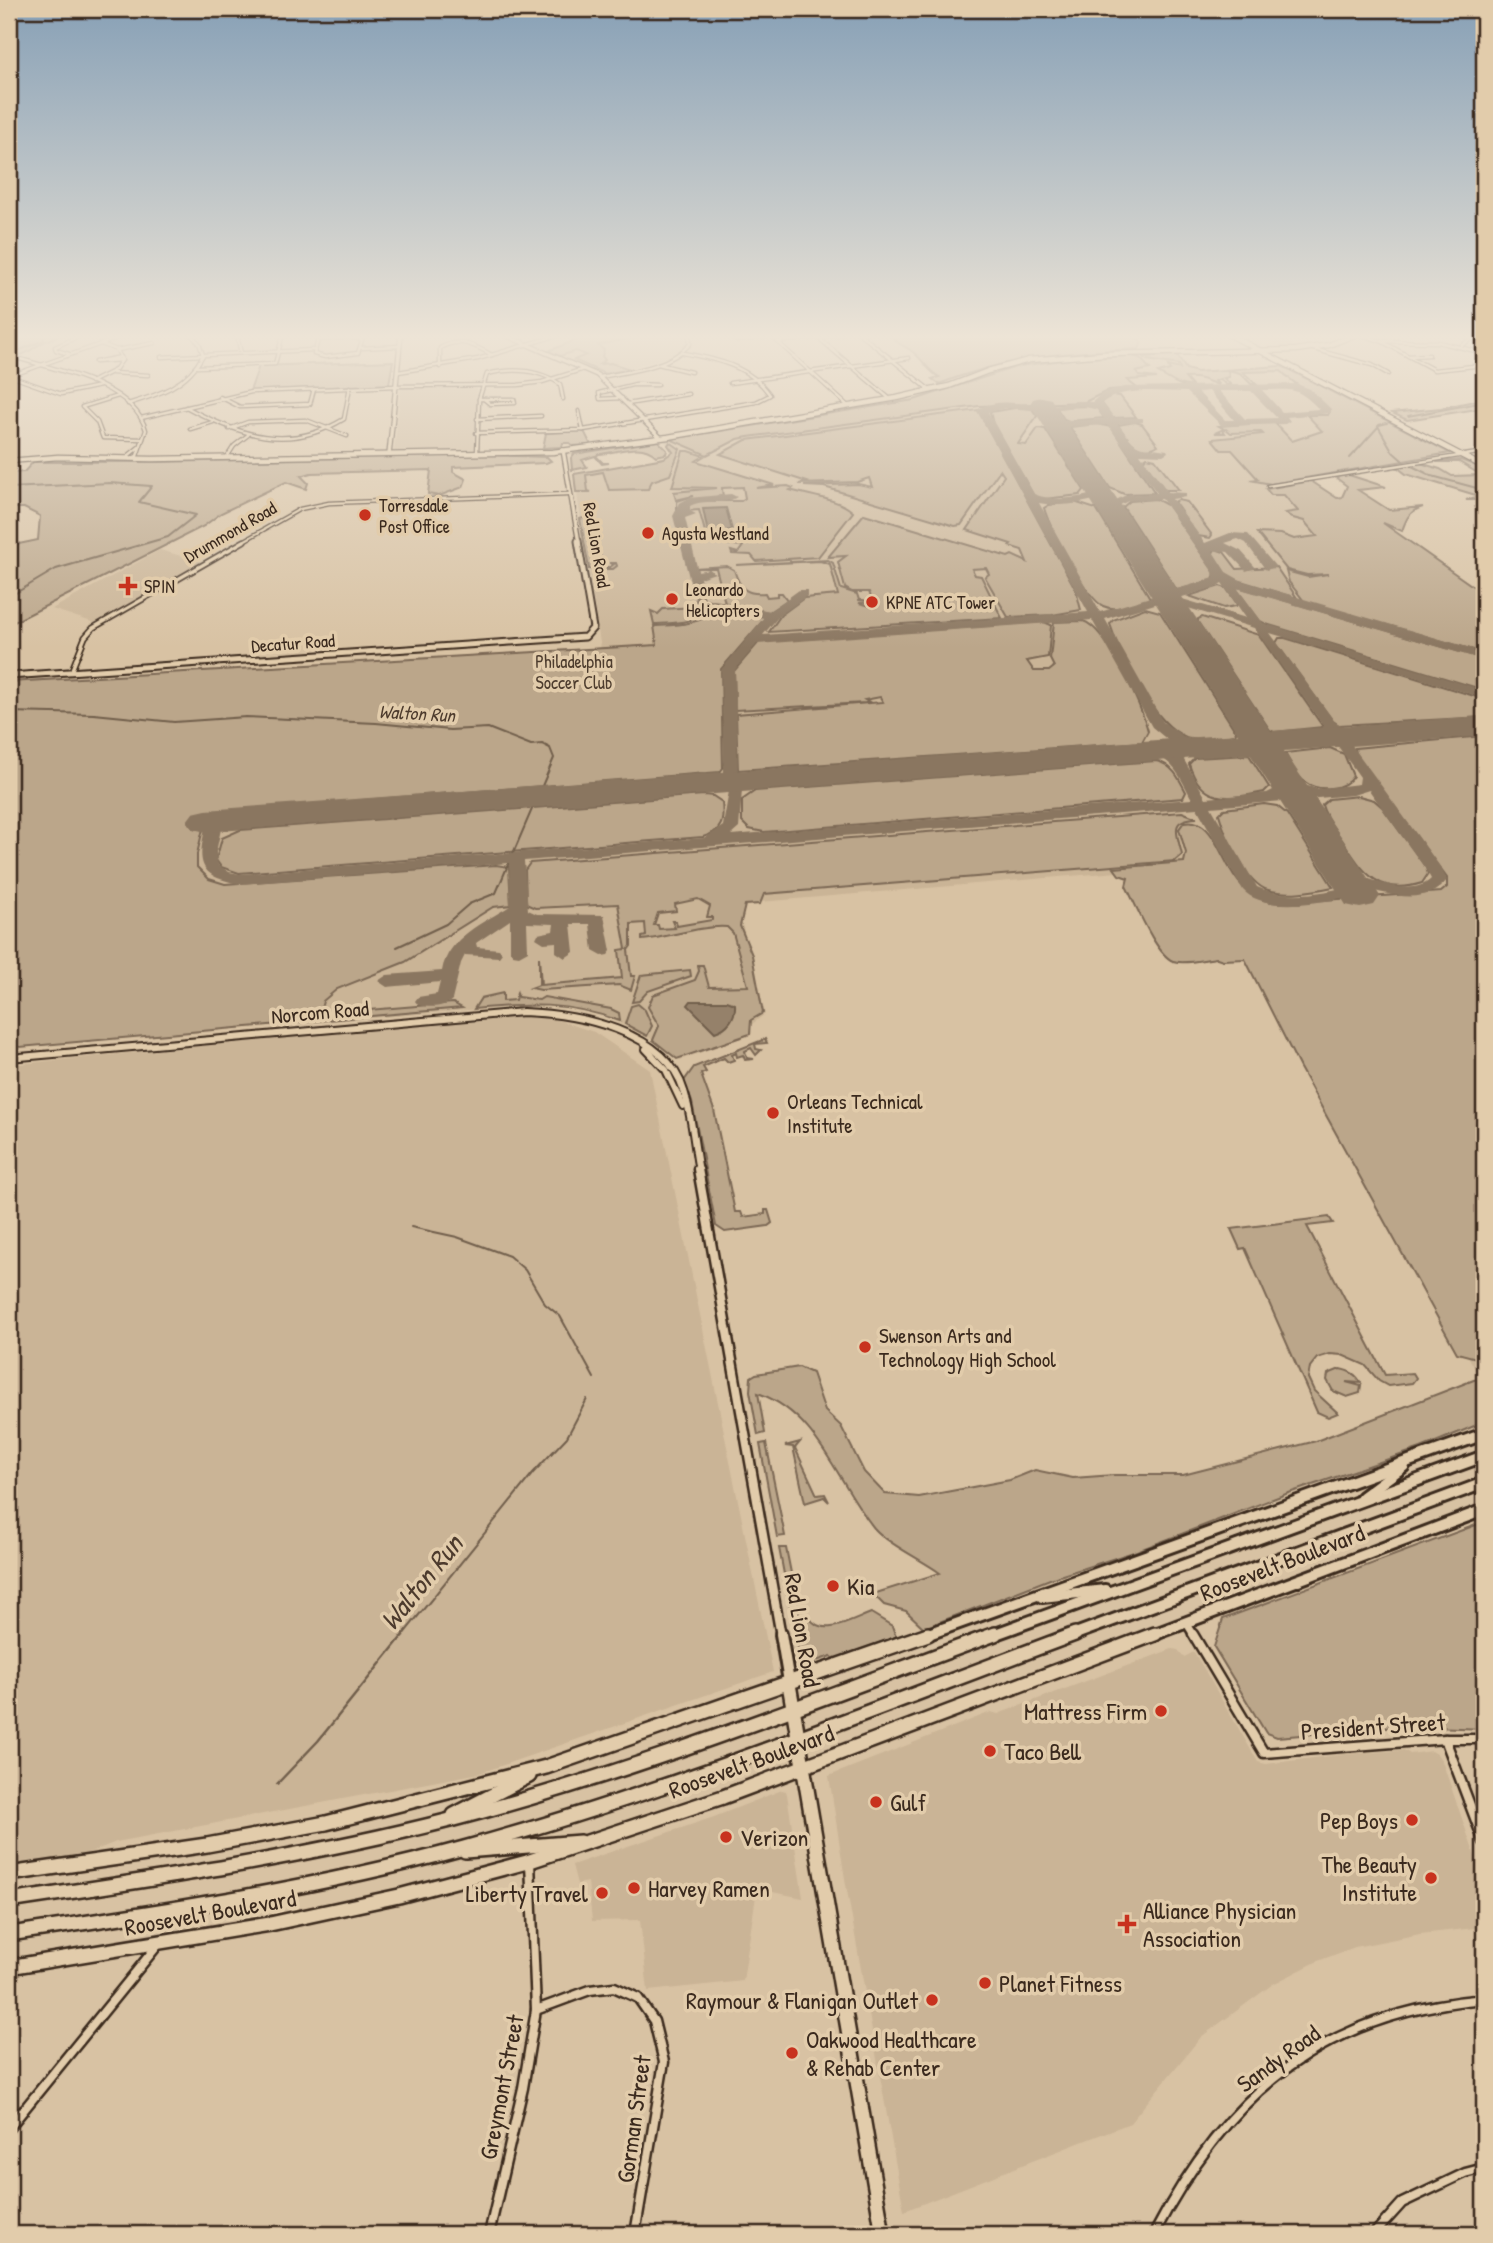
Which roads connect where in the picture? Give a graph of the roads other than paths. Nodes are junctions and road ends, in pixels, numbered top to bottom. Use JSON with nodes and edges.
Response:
{"nodes":[{"id":1,"x":130,"y":439,"type":"edge"},
{"id":2,"x":143,"y":439,"type":"joint"},
{"id":3,"x":243,"y":439,"type":"edge"},
{"id":4,"x":391,"y":439,"type":"edge"},
{"id":5,"x":476,"y":439,"type":"edge"},
{"id":6,"x":648,"y":439,"type":"edge"},
{"id":7,"x":1434,"y":439,"type":"edge"},
{"id":8,"x":139,"y":447,"type":"junction"},
{"id":9,"x":563,"y":450,"type":"junction"},
{"id":10,"x":477,"y":452,"type":"junction"},
{"id":11,"x":1484,"y":452,"type":"edge"},
{"id":12,"x":390,"y":453,"type":"junction"},
{"id":13,"x":1466,"y":455,"type":"junction"},
{"id":14,"x":137,"y":456,"type":"junction"},
{"id":15,"x":227,"y":456,"type":"junction"},
{"id":16,"x":129,"y":457,"type":"junction"},
{"id":17,"x":9,"y":460,"type":"edge"},
{"id":18,"x":1484,"y":465,"type":"edge"},
{"id":19,"x":1268,"y":486,"type":"dead end"},
{"id":20,"x":568,"y":494,"type":"junction"},
{"id":21,"x":580,"y":639,"type":"joint"},
{"id":22,"x":71,"y":672,"type":"junction"},
{"id":23,"x":9,"y":676,"type":"edge"},
{"id":24,"x":630,"y":1035,"type":"junction"},
{"id":25,"x":9,"y":1058,"type":"edge"},
{"id":26,"x":674,"y":1070,"type":"joint"},
{"id":27,"x":671,"y":1079,"type":"joint"},
{"id":28,"x":687,"y":1116,"type":"junction"},
{"id":29,"x":1484,"y":1434,"type":"edge"},
{"id":30,"x":1484,"y":1456,"type":"edge"},
{"id":31,"x":1411,"y":1460,"type":"junction"},
{"id":32,"x":1484,"y":1483,"type":"edge"},
{"id":33,"x":1354,"y":1503,"type":"junction"},
{"id":34,"x":1484,"y":1510,"type":"edge"},
{"id":35,"x":1121,"y":1588,"type":"junction"},
{"id":36,"x":1024,"y":1600,"type":"junction"},
{"id":37,"x":1186,"y":1623,"type":"junction"},
{"id":38,"x":789,"y":1684,"type":"junction"},
{"id":39,"x":793,"y":1708,"type":"junction"},
{"id":40,"x":797,"y":1737,"type":"junction"},
{"id":41,"x":1445,"y":1739,"type":"junction"},
{"id":42,"x":1484,"y":1739,"type":"edge"},
{"id":43,"x":546,"y":1767,"type":"junction"},
{"id":44,"x":802,"y":1767,"type":"junction"},
{"id":45,"x":440,"y":1822,"type":"junction"},
{"id":46,"x":597,"y":1841,"type":"junction"},
{"id":47,"x":1484,"y":1842,"type":"edge"},
{"id":48,"x":443,"y":1853,"type":"junction"},
{"id":49,"x":530,"y":1862,"type":"junction"},
{"id":50,"x":9,"y":1874,"type":"edge"},
{"id":51,"x":9,"y":1901,"type":"edge"},
{"id":52,"x":9,"y":1934,"type":"edge"},
{"id":53,"x":159,"y":1945,"type":"junction"},
{"id":54,"x":9,"y":1967,"type":"edge"},
{"id":55,"x":1484,"y":1999,"type":"edge"},
{"id":56,"x":536,"y":2010,"type":"junction"},
{"id":57,"x":9,"y":2128,"type":"edge"},
{"id":58,"x":1484,"y":2168,"type":"edge"},
{"id":59,"x":489,"y":2234,"type":"edge"},
{"id":60,"x":635,"y":2234,"type":"edge"},
{"id":61,"x":883,"y":2234,"type":"edge"},
{"id":62,"x":1154,"y":2234,"type":"edge"},
{"id":63,"x":1374,"y":2234,"type":"edge"}],
"edges":[{"from":1,"to":2,"type":"street"},
{"from":2,"to":8,"type":"street"},
{"from":3,"to":15,"type":"street"},
{"from":4,"to":12,"type":"street"},
{"from":5,"to":10,"type":"street"},
{"from":6,"to":9,"type":"main road"},
{"from":7,"to":13,"type":"main road"},
{"from":8,"to":14,"type":"street"},
{"from":8,"to":16,"type":"street"},
{"from":9,"to":10,"type":"main road"},
{"from":9,"to":20,"type":"street","name":"Red Lion Road"},
{"from":10,"to":12,"type":"main road"},
{"from":11,"to":13,"type":"street"},
{"from":12,"to":15,"type":"main road"},
{"from":13,"to":18,"type":"main road"},
{"from":13,"to":19,"type":"street"},
{"from":14,"to":15,"type":"main road"},
{"from":14,"to":16,"type":"main road"},
{"from":15,"to":16,"type":"main road"},
{"from":16,"to":17,"type":"main road"},
{"from":20,"to":21,"type":"street","name":"Red Lion Road"},
{"from":20,"to":22,"type":"street","name":"Drummond Road"},
{"from":21,"to":22,"type":"street","name":"Decatur Road"},
{"from":22,"to":23,"type":"street","name":"Decatur Road"},
{"from":24,"to":25,"type":"street","name":"Norcom Road"},
{"from":24,"to":26,"type":"street","name":"Norcom Road"},
{"from":24,"to":27,"type":"street","name":"Norcom Road"},
{"from":26,"to":28,"type":"street","name":"Red Lion Road"},
{"from":27,"to":28,"type":"street","name":"Red Lion Road"},
{"from":28,"to":38,"type":"street","name":"Red Lion Road"},
{"from":29,"to":31,"type":"main road"},
{"from":30,"to":33,"type":"main road","name":"Roosevelt Boulevard"},
{"from":31,"to":33,"type":"main road"},
{"from":31,"to":36,"type":"main road"},
{"from":32,"to":40,"type":"main road","name":"Roosevelt Boulevard"},
{"from":33,"to":35,"type":"main road","name":"Roosevelt Boulevard"},
{"from":34,"to":37,"type":"main road","name":"Roosevelt Boulevard"},
{"from":35,"to":36,"type":"main road"},
{"from":35,"to":39,"type":"main road","name":"Roosevelt Boulevard"},
{"from":36,"to":38,"type":"main road"},
{"from":37,"to":41,"type":"street","name":"President Street"},
{"from":37,"to":44,"type":"main road","name":"Roosevelt Boulevard"},
{"from":38,"to":39,"type":"main road","name":"Red Lion Road"},
{"from":38,"to":43,"type":"main road"},
{"from":39,"to":40,"type":"main road","name":"Red Lion Road"},
{"from":39,"to":45,"type":"main road","name":"Roosevelt Boulevard"},
{"from":40,"to":44,"type":"main road","name":"Red Lion Road"},
{"from":40,"to":48,"type":"main road","name":"Roosevelt Boulevard"},
{"from":41,"to":42,"type":"street","name":"President Street"},
{"from":41,"to":47,"type":"street"},
{"from":43,"to":45,"type":"main road"},
{"from":43,"to":50,"type":"main road"},
{"from":44,"to":46,"type":"main road","name":"Roosevelt Boulevard"},
{"from":44,"to":61,"type":"main road","name":"Red Lion Road"},
{"from":45,"to":51,"type":"main road","name":"Roosevelt Boulevard"},
{"from":46,"to":48,"type":"main road"},
{"from":46,"to":49,"type":"main road","name":"Roosevelt Boulevard"},
{"from":48,"to":52,"type":"main road","name":"Roosevelt Boulevard"},
{"from":49,"to":53,"type":"main road","name":"Roosevelt Boulevard"},
{"from":49,"to":56,"type":"street","name":"Greymont Street"},
{"from":53,"to":54,"type":"main road","name":"Roosevelt Boulevard"},
{"from":53,"to":57,"type":"street"},
{"from":55,"to":62,"type":"street","name":"Sandy Road"},
{"from":56,"to":59,"type":"street","name":"Greymont Street"},
{"from":56,"to":60,"type":"street","name":"Gorman Street"},
{"from":58,"to":63,"type":"street"}]}
